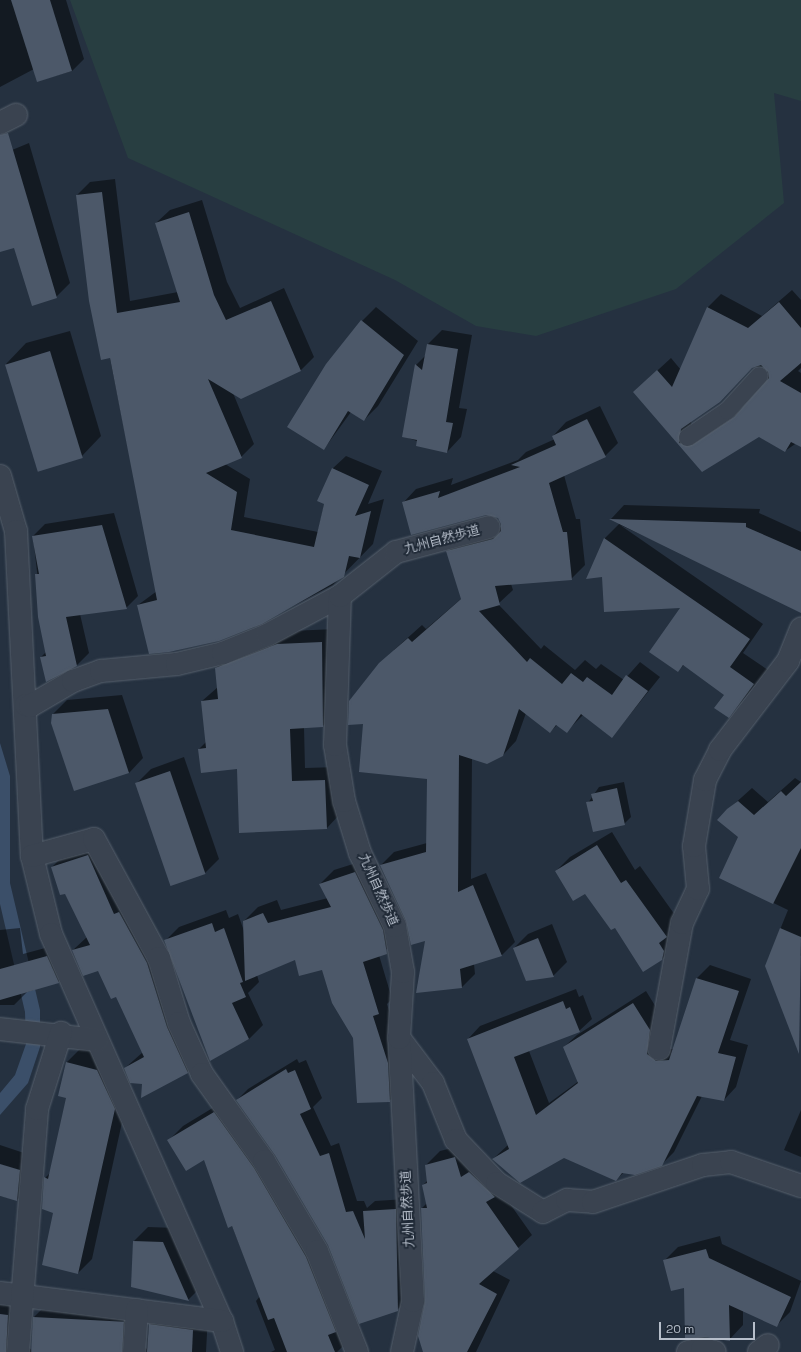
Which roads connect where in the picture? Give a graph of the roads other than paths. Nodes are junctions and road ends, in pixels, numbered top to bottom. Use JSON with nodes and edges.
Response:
{"nodes":[{"id":1,"x":759,"y":375,"type":"dead end"},
{"id":2,"x":687,"y":437,"type":"dead end"},
{"id":3,"x":0,"y":476,"type":"edge"},
{"id":4,"x":489,"y":527,"type":"dead end"},
{"id":5,"x":340,"y":596,"type":"junction"},
{"id":6,"x":801,"y":628,"type":"edge"},
{"id":7,"x":26,"y":705,"type":"junction"},
{"id":8,"x":32,"y":856,"type":"junction"},
{"id":9,"x":0,"y":1029,"type":"edge"},
{"id":10,"x":61,"y":1033,"type":"junction"},
{"id":11,"x":399,"y":1038,"type":"junction"},
{"id":12,"x":96,"y":1040,"type":"junction"},
{"id":13,"x":659,"y":1049,"type":"dead end"},
{"id":14,"x":801,"y":1186,"type":"edge"},
{"id":15,"x":0,"y":1293,"type":"edge"},
{"id":16,"x":24,"y":1295,"type":"junction"},
{"id":17,"x":137,"y":1310,"type":"junction"},
{"id":18,"x":222,"y":1321,"type":"junction"},
{"id":19,"x":18,"y":1352,"type":"edge"},
{"id":20,"x":134,"y":1352,"type":"edge"},
{"id":21,"x":232,"y":1352,"type":"edge"},
{"id":22,"x":357,"y":1352,"type":"edge"},
{"id":23,"x":402,"y":1352,"type":"edge"},
{"id":24,"x":688,"y":1352,"type":"edge"},
{"id":25,"x":715,"y":1352,"type":"edge"}],
"edges":[{"from":1,"to":2,"type":"lane"},
{"from":3,"to":7,"type":"street"},
{"from":4,"to":5,"type":"street","name":"九州自然歩道"},
{"from":5,"to":7,"type":"street"},
{"from":5,"to":11,"type":"street","name":"九州自然歩道"},
{"from":6,"to":13,"type":"street"},
{"from":7,"to":8,"type":"street"},
{"from":8,"to":12,"type":"street"},
{"from":8,"to":22,"type":"street"},
{"from":9,"to":10,"type":"street"},
{"from":10,"to":12,"type":"street"},
{"from":10,"to":16,"type":"street"},
{"from":11,"to":14,"type":"street"},
{"from":11,"to":23,"type":"street","name":"九州自然歩道"},
{"from":12,"to":18,"type":"street"},
{"from":15,"to":16,"type":"street"},
{"from":16,"to":17,"type":"street"},
{"from":16,"to":19,"type":"street"},
{"from":17,"to":18,"type":"street"},
{"from":17,"to":20,"type":"street"},
{"from":18,"to":21,"type":"street"},
{"from":24,"to":25,"type":"street"}]}
